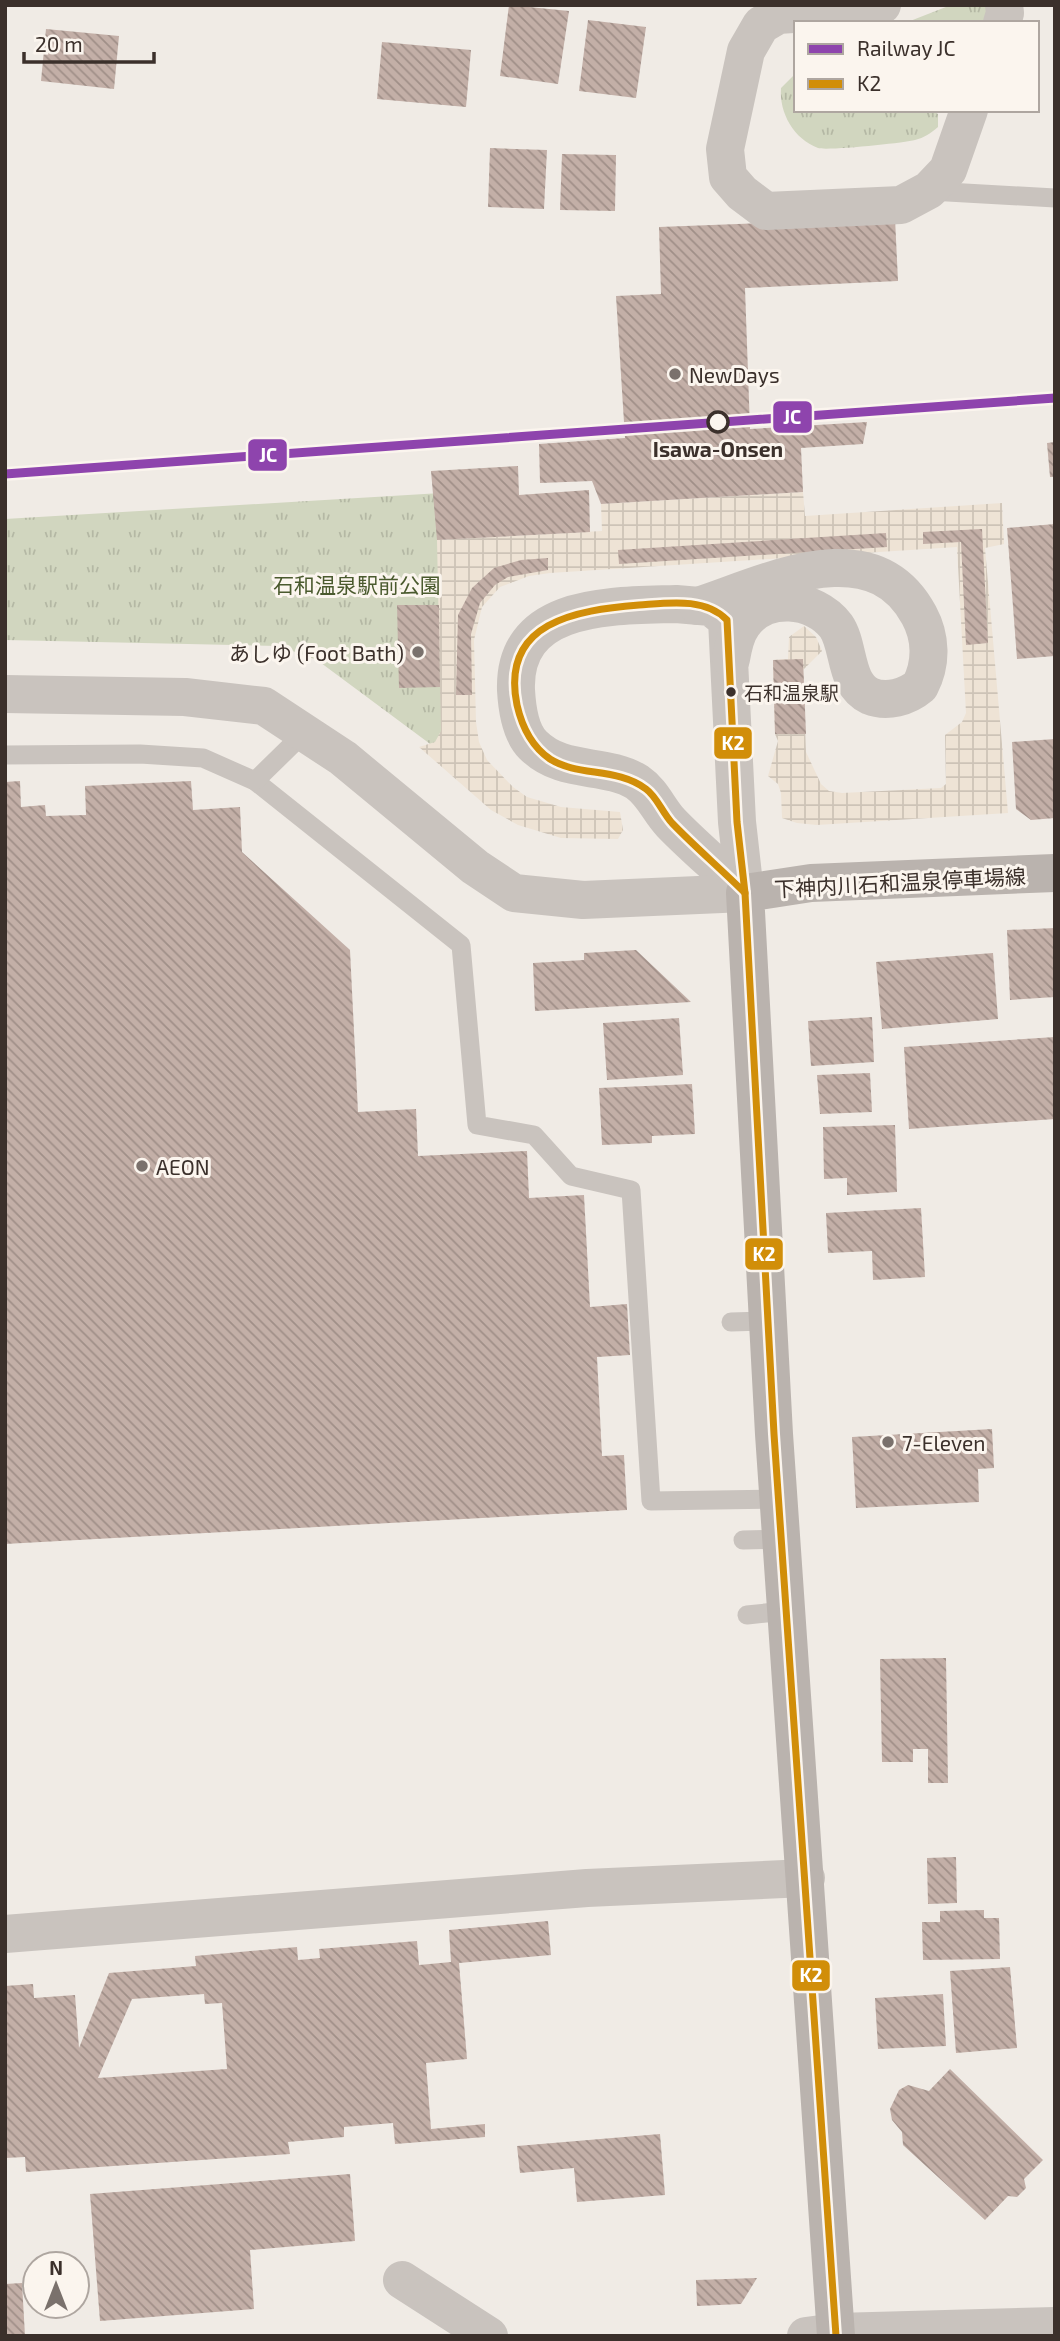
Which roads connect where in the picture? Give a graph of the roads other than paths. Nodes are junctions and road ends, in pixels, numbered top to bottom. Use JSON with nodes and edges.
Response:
{"nodes":[{"id":1,"x":882,"y":5,"type":"edge"},
{"id":2,"x":968,"y":112,"type":"edge"},
{"id":3,"x":929,"y":190,"type":"junction"},
{"id":4,"x":1055,"y":198,"type":"edge"},
{"id":5,"x":698,"y":606,"type":"junction"},
{"id":6,"x":730,"y":664,"type":"junction"},
{"id":7,"x":5,"y":694,"type":"edge"},
{"id":8,"x":304,"y":733,"type":"junction"},
{"id":9,"x":5,"y":755,"type":"edge"},
{"id":10,"x":255,"y":781,"type":"junction"},
{"id":11,"x":1055,"y":873,"type":"edge"},
{"id":12,"x":745,"y":893,"type":"junction"},
{"id":13,"x":778,"y":1499,"type":"junction"},
{"id":14,"x":781,"y":1539,"type":"junction"},
{"id":15,"x":743,"y":1540,"type":"dead end"},
{"id":16,"x":785,"y":1611,"type":"junction"},
{"id":17,"x":747,"y":1615,"type":"dead end"},
{"id":18,"x":806,"y":1878,"type":"junction"},
{"id":19,"x":5,"y":1934,"type":"edge"},
{"id":20,"x":402,"y":2280,"type":"dead end"},
{"id":21,"x":1055,"y":2326,"type":"edge"},
{"id":22,"x":826,"y":2335,"type":"edge"},
{"id":23,"x":489,"y":2336,"type":"edge"}],
"edges":[{"from":1,"to":3,"type":"street"},
{"from":2,"to":3,"type":"street"},
{"from":3,"to":4,"type":"lane"},
{"from":5,"to":6,"type":"street"},
{"from":5,"to":6,"type":"street"},
{"from":5,"to":12,"type":"street"},
{"from":6,"to":12,"type":"street"},
{"from":7,"to":8,"type":"street"},
{"from":8,"to":10,"type":"lane"},
{"from":8,"to":12,"type":"street"},
{"from":9,"to":10,"type":"lane"},
{"from":10,"to":13,"type":"lane"},
{"from":11,"to":12,"type":"main road","name":"下神内川石和温泉停車場線"},
{"from":12,"to":13,"type":"main road"},
{"from":13,"to":14,"type":"main road"},
{"from":14,"to":15,"type":"lane"},
{"from":14,"to":16,"type":"main road"},
{"from":16,"to":17,"type":"lane"},
{"from":16,"to":18,"type":"main road"},
{"from":18,"to":19,"type":"street"},
{"from":18,"to":22,"type":"main road"},
{"from":20,"to":23,"type":"street"},
{"from":21,"to":22,"type":"street"}]}
